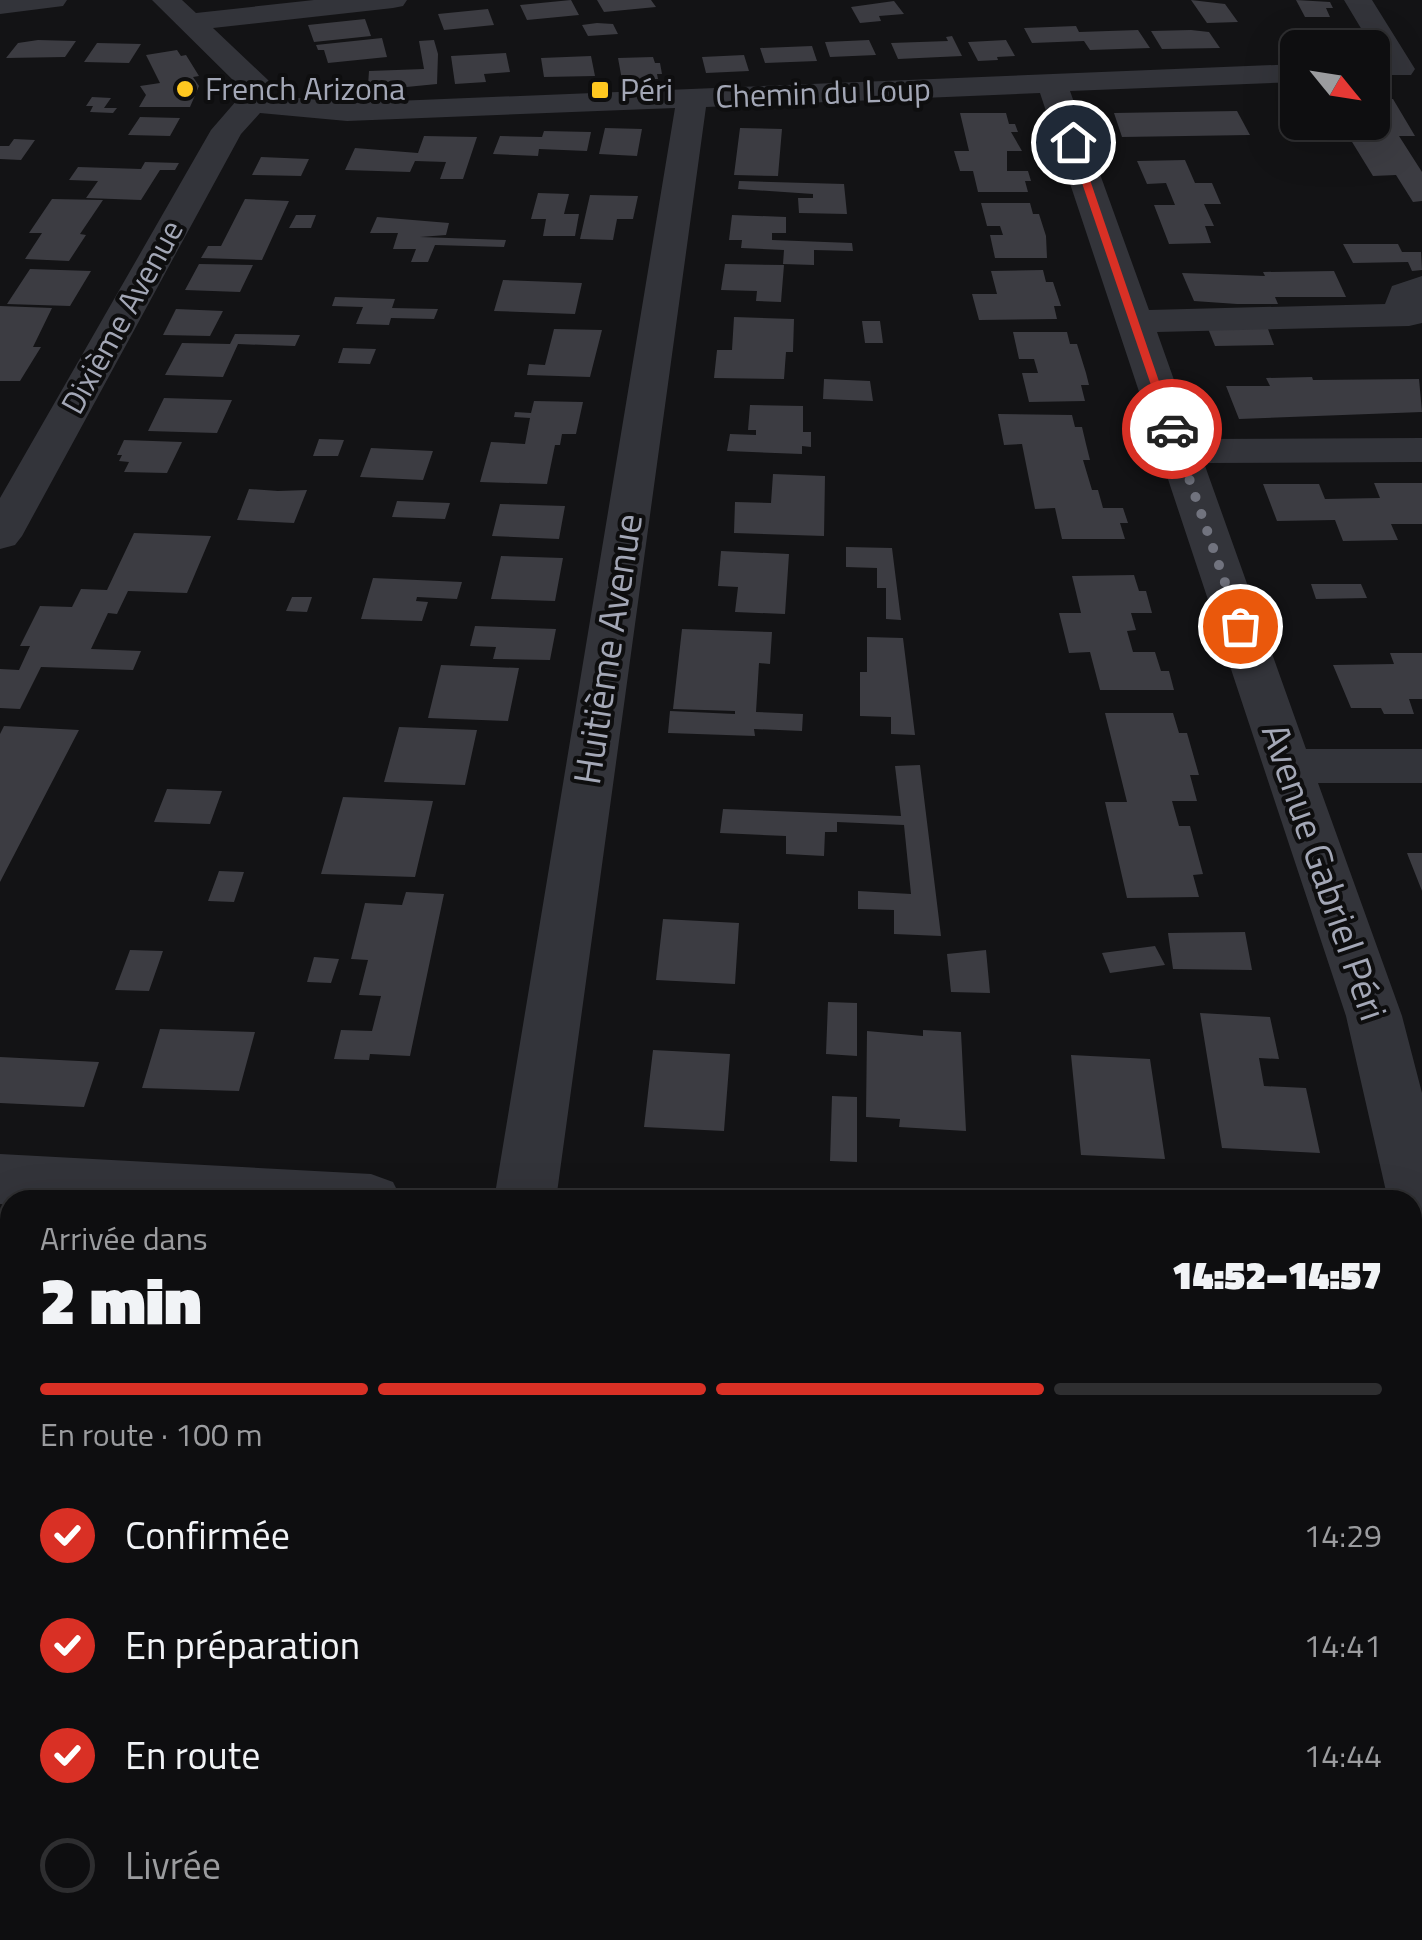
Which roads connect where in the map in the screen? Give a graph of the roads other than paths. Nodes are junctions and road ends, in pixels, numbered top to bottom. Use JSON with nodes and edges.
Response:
{"nodes":[{"id":1,"x":53,"y":0,"type":"edge"},
{"id":2,"x":166,"y":0,"type":"edge"},
{"id":3,"x":392,"y":0,"type":"edge"},
{"id":4,"x":1358,"y":0,"type":"edge"},
{"id":5,"x":0,"y":5,"type":"edge"},
{"id":6,"x":190,"y":22,"type":"junction"},
{"id":7,"x":1407,"y":70,"type":"edge"},
{"id":8,"x":1280,"y":74,"type":"edge"},
{"id":9,"x":1052,"y":83,"type":"junction"},
{"id":10,"x":692,"y":99,"type":"junction"},
{"id":11,"x":252,"y":103,"type":"junction"},
{"id":12,"x":1416,"y":301,"type":"edge"},
{"id":13,"x":1136,"y":321,"type":"junction"},
{"id":14,"x":1422,"y":450,"type":"edge"},
{"id":15,"x":1179,"y":451,"type":"junction"},
{"id":16,"x":0,"y":536,"type":"edge"},
{"id":17,"x":1288,"y":766,"type":"junction"},
{"id":18,"x":1422,"y":766,"type":"edge"},
{"id":19,"x":0,"y":1179,"type":"edge"},
{"id":20,"x":194,"y":1190,"type":"edge"},
{"id":21,"x":527,"y":1190,"type":"edge"},
{"id":22,"x":1417,"y":1190,"type":"edge"}],
"edges":[{"from":1,"to":5,"type":"street"},
{"from":2,"to":6,"type":"street"},
{"from":3,"to":6,"type":"street"},
{"from":4,"to":7,"type":"street"},
{"from":6,"to":11,"type":"street"},
{"from":8,"to":9,"type":"street","name":"Chemin du Loup"},
{"from":9,"to":10,"type":"street","name":"Chemin du Loup"},
{"from":9,"to":13,"type":"street","name":"Avenue Gabriel Péri"},
{"from":10,"to":11,"type":"street","name":"Chemin du Loup"},
{"from":10,"to":21,"type":"street","name":"Huitième Avenue"},
{"from":11,"to":16,"type":"street","name":"Dixième Avenue"},
{"from":12,"to":13,"type":"street"},
{"from":13,"to":15,"type":"street","name":"Avenue Gabriel Péri"},
{"from":14,"to":15,"type":"street"},
{"from":15,"to":17,"type":"street","name":"Avenue Gabriel Péri"},
{"from":17,"to":18,"type":"street"},
{"from":17,"to":22,"type":"street","name":"Avenue Gabriel Péri"},
{"from":19,"to":20,"type":"street"}]}
